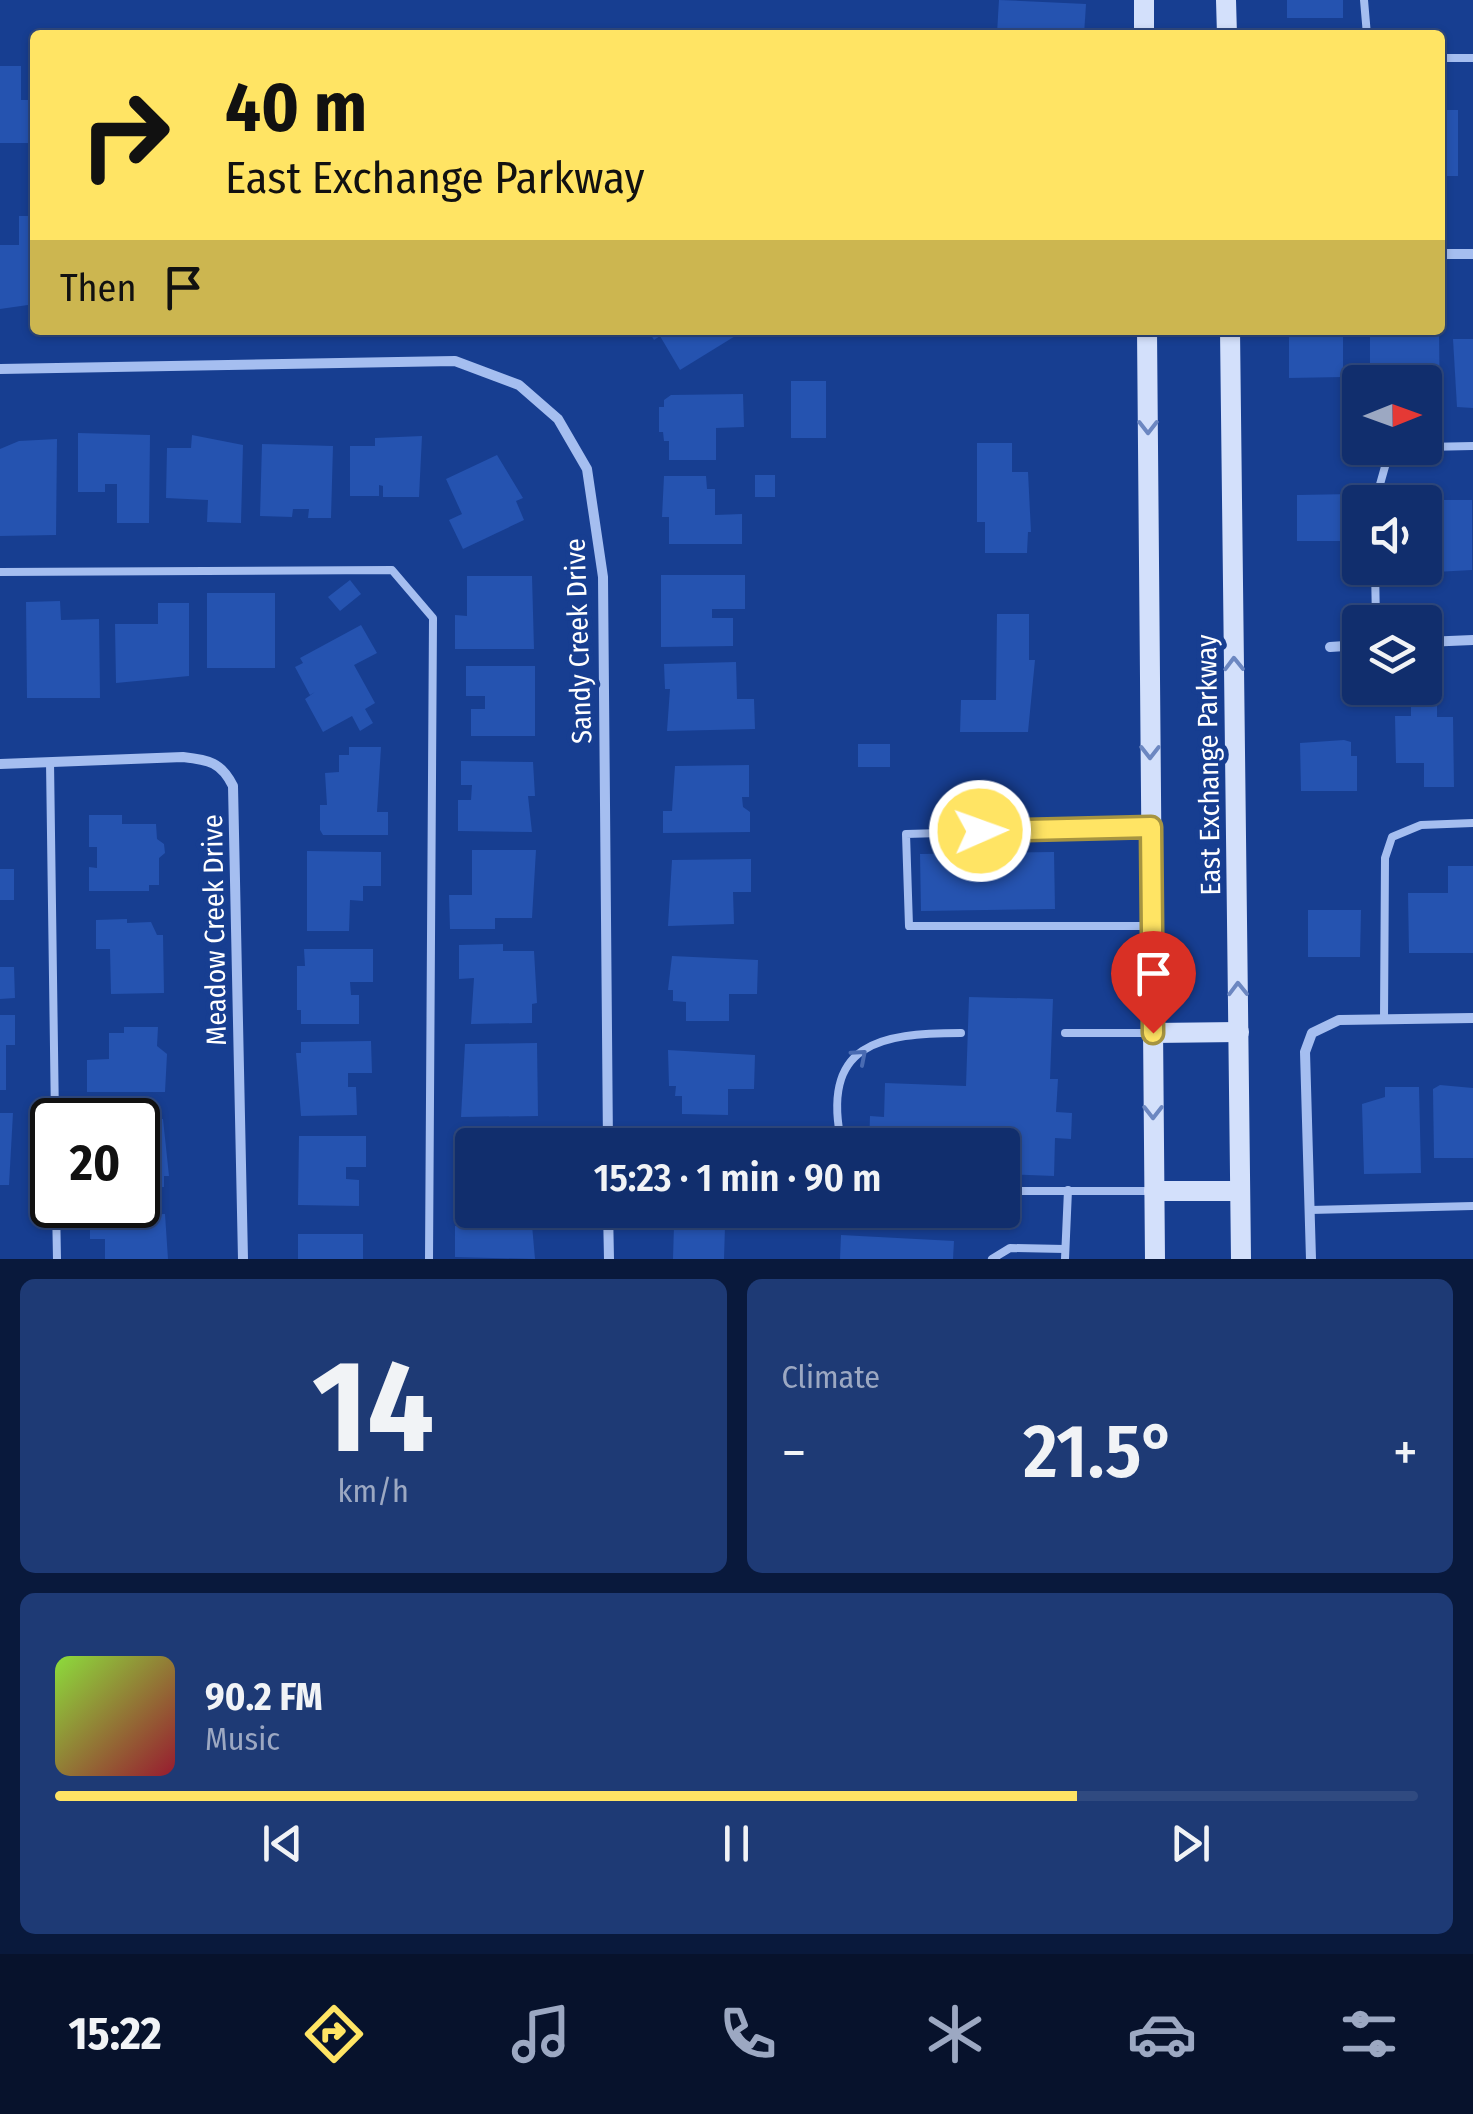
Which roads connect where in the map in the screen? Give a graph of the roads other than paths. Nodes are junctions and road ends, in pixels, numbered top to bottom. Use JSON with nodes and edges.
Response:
{"nodes":[{"id":1,"x":1144,"y":0,"type":"edge"},
{"id":2,"x":1226,"y":0,"type":"edge"},
{"id":3,"x":1364,"y":0,"type":"edge"},
{"id":4,"x":1144,"y":30,"type":"edge"},
{"id":5,"x":1227,"y":30,"type":"edge"},
{"id":6,"x":1367,"y":30,"type":"edge"},
{"id":7,"x":1445,"y":58,"type":"edge"},
{"id":8,"x":1473,"y":58,"type":"edge"},
{"id":9,"x":1445,"y":254,"type":"edge"},
{"id":10,"x":1473,"y":254,"type":"edge"},
{"id":11,"x":1147,"y":335,"type":"edge"},
{"id":12,"x":1230,"y":335,"type":"edge"},
{"id":13,"x":0,"y":370,"type":"edge"},
{"id":14,"x":1473,"y":446,"type":"edge"},
{"id":15,"x":1442,"y":447,"type":"edge"},
{"id":16,"x":0,"y":572,"type":"edge"},
{"id":17,"x":1473,"y":640,"type":"edge"},
{"id":18,"x":1442,"y":641,"type":"edge"},
{"id":19,"x":1330,"y":647,"type":"dead end"},
{"id":20,"x":1342,"y":647,"type":"edge"},
{"id":21,"x":50,"y":762,"type":"junction"},
{"id":22,"x":0,"y":764,"type":"edge"},
{"id":23,"x":1473,"y":824,"type":"edge"},
{"id":24,"x":1151,"y":827,"type":"junction"},
{"id":25,"x":1152,"y":926,"type":"junction"},
{"id":26,"x":1473,"y":1018,"type":"edge"},
{"id":27,"x":1384,"y":1020,"type":"junction"},
{"id":28,"x":1239,"y":1032,"type":"junction"},
{"id":29,"x":961,"y":1033,"type":"dead end"},
{"id":30,"x":1153,"y":1033,"type":"junction"},
{"id":31,"x":1065,"y":1034,"type":"dead end"},
{"id":32,"x":55,"y":1098,"type":"edge"},
{"id":33,"x":608,"y":1128,"type":"edge"},
{"id":34,"x":841,"y":1128,"type":"edge"},
{"id":35,"x":1020,"y":1190,"type":"edge"},
{"id":36,"x":1068,"y":1190,"type":"junction"},
{"id":37,"x":1154,"y":1191,"type":"junction"},
{"id":38,"x":1240,"y":1191,"type":"junction"},
{"id":39,"x":1473,"y":1206,"type":"edge"},
{"id":40,"x":1310,"y":1210,"type":"junction"},
{"id":41,"x":56,"y":1228,"type":"edge"},
{"id":42,"x":608,"y":1228,"type":"edge"},
{"id":43,"x":1065,"y":1254,"type":"edge"},
{"id":44,"x":57,"y":1259,"type":"edge"},
{"id":45,"x":242,"y":1259,"type":"edge"},
{"id":46,"x":428,"y":1259,"type":"edge"},
{"id":47,"x":609,"y":1259,"type":"edge"},
{"id":48,"x":992,"y":1259,"type":"edge"},
{"id":49,"x":1154,"y":1259,"type":"edge"},
{"id":50,"x":1241,"y":1259,"type":"edge"},
{"id":51,"x":1311,"y":1259,"type":"edge"}],
"edges":[{"from":1,"to":4,"type":"main road"},
{"from":2,"to":5,"type":"main road"},
{"from":3,"to":6,"type":"lane"},
{"from":7,"to":8,"type":"lane"},
{"from":9,"to":10,"type":"street"},
{"from":11,"to":24,"type":"main road","name":"East Exchange Parkway","one_way":true},
{"from":28,"to":12,"type":"main road","name":"East Exchange Parkway","one_way":true},
{"from":13,"to":33,"type":"street","name":"Sandy Creek Drive"},
{"from":14,"to":15,"type":"lane"},
{"from":16,"to":46,"type":"lane"},
{"from":17,"to":18,"type":"street"},
{"from":19,"to":20,"type":"street"},
{"from":21,"to":22,"type":"street","name":"Meadow Creek Drive"},
{"from":21,"to":32,"type":"lane"},
{"from":21,"to":45,"type":"street","name":"Meadow Creek Drive"},
{"from":23,"to":27,"type":"lane"},
{"from":24,"to":25,"type":"main road","name":"East Exchange Parkway"},
{"from":24,"to":25,"type":"lane"},
{"from":25,"to":30,"type":"main road","name":"East Exchange Parkway"},
{"from":26,"to":27,"type":"street"},
{"from":27,"to":40,"type":"street"},
{"from":28,"to":30,"type":"main road"},
{"from":28,"to":38,"type":"main road","name":"East Exchange Parkway"},
{"from":34,"to":29,"type":"lane","one_way":true},
{"from":30,"to":31,"type":"lane"},
{"from":30,"to":37,"type":"main road","name":"East Exchange Parkway","one_way":true},
{"from":35,"to":36,"type":"lane"},
{"from":36,"to":37,"type":"lane"},
{"from":36,"to":43,"type":"lane"},
{"from":37,"to":38,"type":"main road"},
{"from":37,"to":49,"type":"main road","name":"East Exchange Parkway"},
{"from":38,"to":50,"type":"main road","name":"East Exchange Parkway"},
{"from":39,"to":40,"type":"lane"},
{"from":40,"to":51,"type":"street"},
{"from":41,"to":44,"type":"lane"},
{"from":42,"to":47,"type":"street"},
{"from":43,"to":48,"type":"lane"}]}
